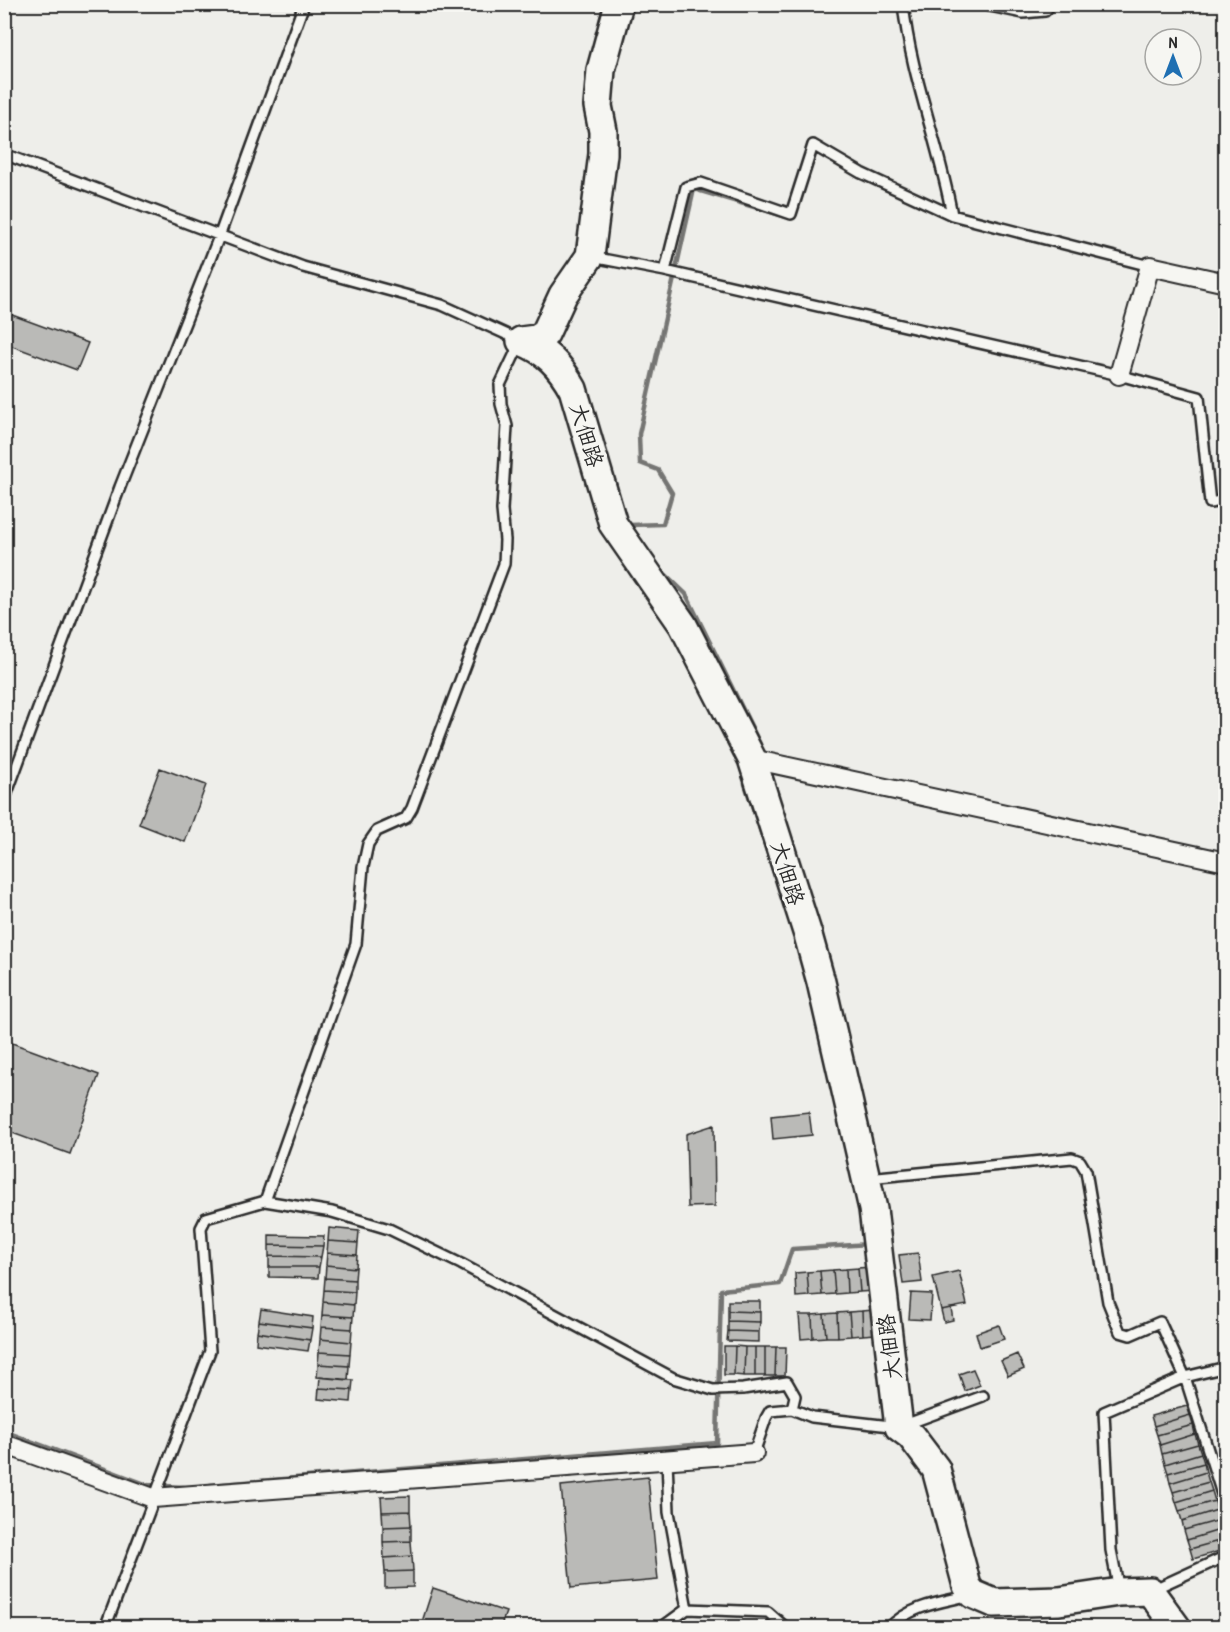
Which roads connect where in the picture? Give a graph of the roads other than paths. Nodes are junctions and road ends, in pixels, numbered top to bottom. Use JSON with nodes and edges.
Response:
{"nodes":[{"id":1,"x":304,"y":4,"type":"edge"},
{"id":2,"x":619,"y":4,"type":"edge"},
{"id":3,"x":903,"y":4,"type":"edge"},
{"id":4,"x":980,"y":4,"type":"edge"},
{"id":5,"x":1051,"y":4,"type":"edge"},
{"id":6,"x":4,"y":154,"type":"edge"},
{"id":7,"x":952,"y":215,"type":"junction"},
{"id":8,"x":220,"y":234,"type":"junction"},
{"id":9,"x":590,"y":256,"type":"junction"},
{"id":10,"x":1150,"y":266,"type":"junction"},
{"id":11,"x":665,"y":271,"type":"junction"},
{"id":12,"x":1226,"y":283,"type":"edge"},
{"id":13,"x":521,"y":341,"type":"junction"},
{"id":14,"x":1119,"y":375,"type":"junction"},
{"id":15,"x":1226,"y":500,"type":"edge"},
{"id":16,"x":752,"y":759,"type":"junction"},
{"id":17,"x":4,"y":801,"type":"edge"},
{"id":18,"x":1226,"y":862,"type":"edge"},
{"id":19,"x":866,"y":1178,"type":"junction"},
{"id":20,"x":265,"y":1201,"type":"junction"},
{"id":21,"x":1226,"y":1366,"type":"edge"},
{"id":22,"x":1185,"y":1377,"type":"junction"},
{"id":23,"x":983,"y":1396,"type":"dead end"},
{"id":24,"x":792,"y":1409,"type":"junction"},
{"id":25,"x":899,"y":1427,"type":"junction"},
{"id":26,"x":4,"y":1444,"type":"edge"},
{"id":27,"x":754,"y":1454,"type":"joint"},
{"id":28,"x":667,"y":1459,"type":"junction"},
{"id":29,"x":153,"y":1498,"type":"junction"},
{"id":30,"x":1226,"y":1507,"type":"edge"},
{"id":31,"x":1226,"y":1556,"type":"edge"},
{"id":32,"x":1150,"y":1591,"type":"junction"},
{"id":33,"x":1119,"y":1592,"type":"junction"},
{"id":34,"x":973,"y":1594,"type":"junction"},
{"id":35,"x":687,"y":1609,"type":"junction"},
{"id":36,"x":105,"y":1628,"type":"edge"},
{"id":37,"x":661,"y":1628,"type":"edge"},
{"id":38,"x":786,"y":1628,"type":"edge"},
{"id":39,"x":889,"y":1628,"type":"edge"},
{"id":40,"x":1177,"y":1628,"type":"edge"}],
"edges":[{"from":1,"to":8,"type":"lane"},
{"from":2,"to":9,"type":"street"},
{"from":3,"to":7,"type":"lane"},
{"from":4,"to":5,"type":"lane"},
{"from":6,"to":8,"type":"lane"},
{"from":7,"to":10,"type":"lane"},
{"from":7,"to":11,"type":"lane"},
{"from":8,"to":13,"type":"lane"},
{"from":8,"to":17,"type":"lane"},
{"from":9,"to":11,"type":"lane"},
{"from":9,"to":13,"type":"street"},
{"from":10,"to":12,"type":"street"},
{"from":10,"to":14,"type":"street"},
{"from":11,"to":14,"type":"lane"},
{"from":13,"to":16,"type":"street","name":"大佃路"},
{"from":13,"to":20,"type":"lane"},
{"from":14,"to":15,"type":"lane"},
{"from":16,"to":18,"type":"street"},
{"from":16,"to":19,"type":"street","name":"大佃路"},
{"from":19,"to":22,"type":"lane"},
{"from":19,"to":25,"type":"street","name":"大佃路"},
{"from":20,"to":24,"type":"lane"},
{"from":20,"to":29,"type":"lane"},
{"from":21,"to":22,"type":"lane"},
{"from":22,"to":30,"type":"lane"},
{"from":22,"to":33,"type":"lane"},
{"from":23,"to":25,"type":"lane"},
{"from":24,"to":25,"type":"lane"},
{"from":24,"to":27,"type":"lane"},
{"from":25,"to":34,"type":"street"},
{"from":26,"to":29,"type":"street"},
{"from":27,"to":28,"type":"street"},
{"from":28,"to":29,"type":"street"},
{"from":28,"to":35,"type":"lane"},
{"from":29,"to":36,"type":"lane"},
{"from":31,"to":32,"type":"lane"},
{"from":32,"to":33,"type":"street"},
{"from":32,"to":40,"type":"street"},
{"from":33,"to":34,"type":"street"},
{"from":34,"to":39,"type":"lane"},
{"from":35,"to":37,"type":"lane"},
{"from":35,"to":38,"type":"lane"}]}
